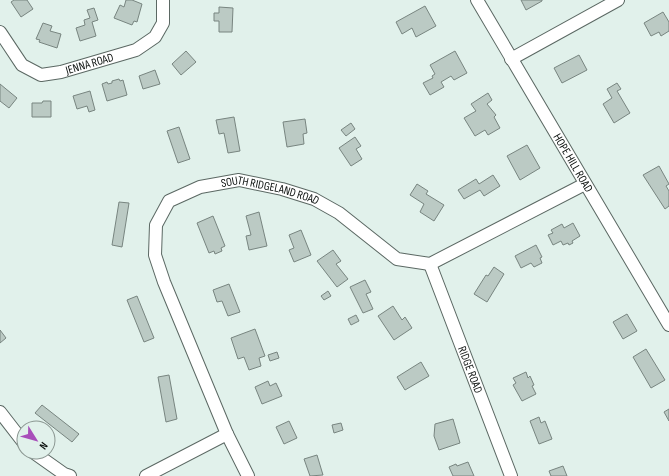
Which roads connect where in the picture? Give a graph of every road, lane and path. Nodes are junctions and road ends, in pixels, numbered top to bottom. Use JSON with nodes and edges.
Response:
{"nodes":[{"id":1,"x":164,"y":0,"type":"edge"},
{"id":2,"x":477,"y":0,"type":"edge"},
{"id":3,"x":618,"y":0,"type":"edge"},
{"id":4,"x":0,"y":32,"type":"edge"},
{"id":5,"x":511,"y":59,"type":"junction"},
{"id":6,"x":585,"y":184,"type":"junction"},
{"id":7,"x":430,"y":264,"type":"junction"},
{"id":8,"x":669,"y":325,"type":"edge"},
{"id":9,"x":0,"y":412,"type":"edge"},
{"id":10,"x":16,"y":433,"type":"edge"},
{"id":11,"x":226,"y":434,"type":"junction"},
{"id":12,"x":44,"y":460,"type":"edge"},
{"id":13,"x":70,"y":476,"type":"edge"},
{"id":14,"x":146,"y":476,"type":"edge"},
{"id":15,"x":248,"y":476,"type":"edge"},
{"id":16,"x":511,"y":476,"type":"edge"}],
"edges":[{"from":1,"to":4,"type":"street","name":"JENNA ROAD"},
{"from":2,"to":5,"type":"street","name":"HOPE HILL ROAD"},
{"from":3,"to":5,"type":"street"},
{"from":5,"to":6,"type":"street","name":"HOPE HILL ROAD"},
{"from":6,"to":7,"type":"street"},
{"from":6,"to":8,"type":"street","name":"HOPE HILL ROAD"},
{"from":7,"to":11,"type":"street","name":"SOUTH RIDGELAND ROAD"},
{"from":7,"to":16,"type":"street","name":"RIDGE ROAD"},
{"from":9,"to":10,"type":"street"},
{"from":11,"to":14,"type":"street"},
{"from":11,"to":15,"type":"street","name":"SOUTH RIDGELAND ROAD"},
{"from":12,"to":13,"type":"street"}]}
